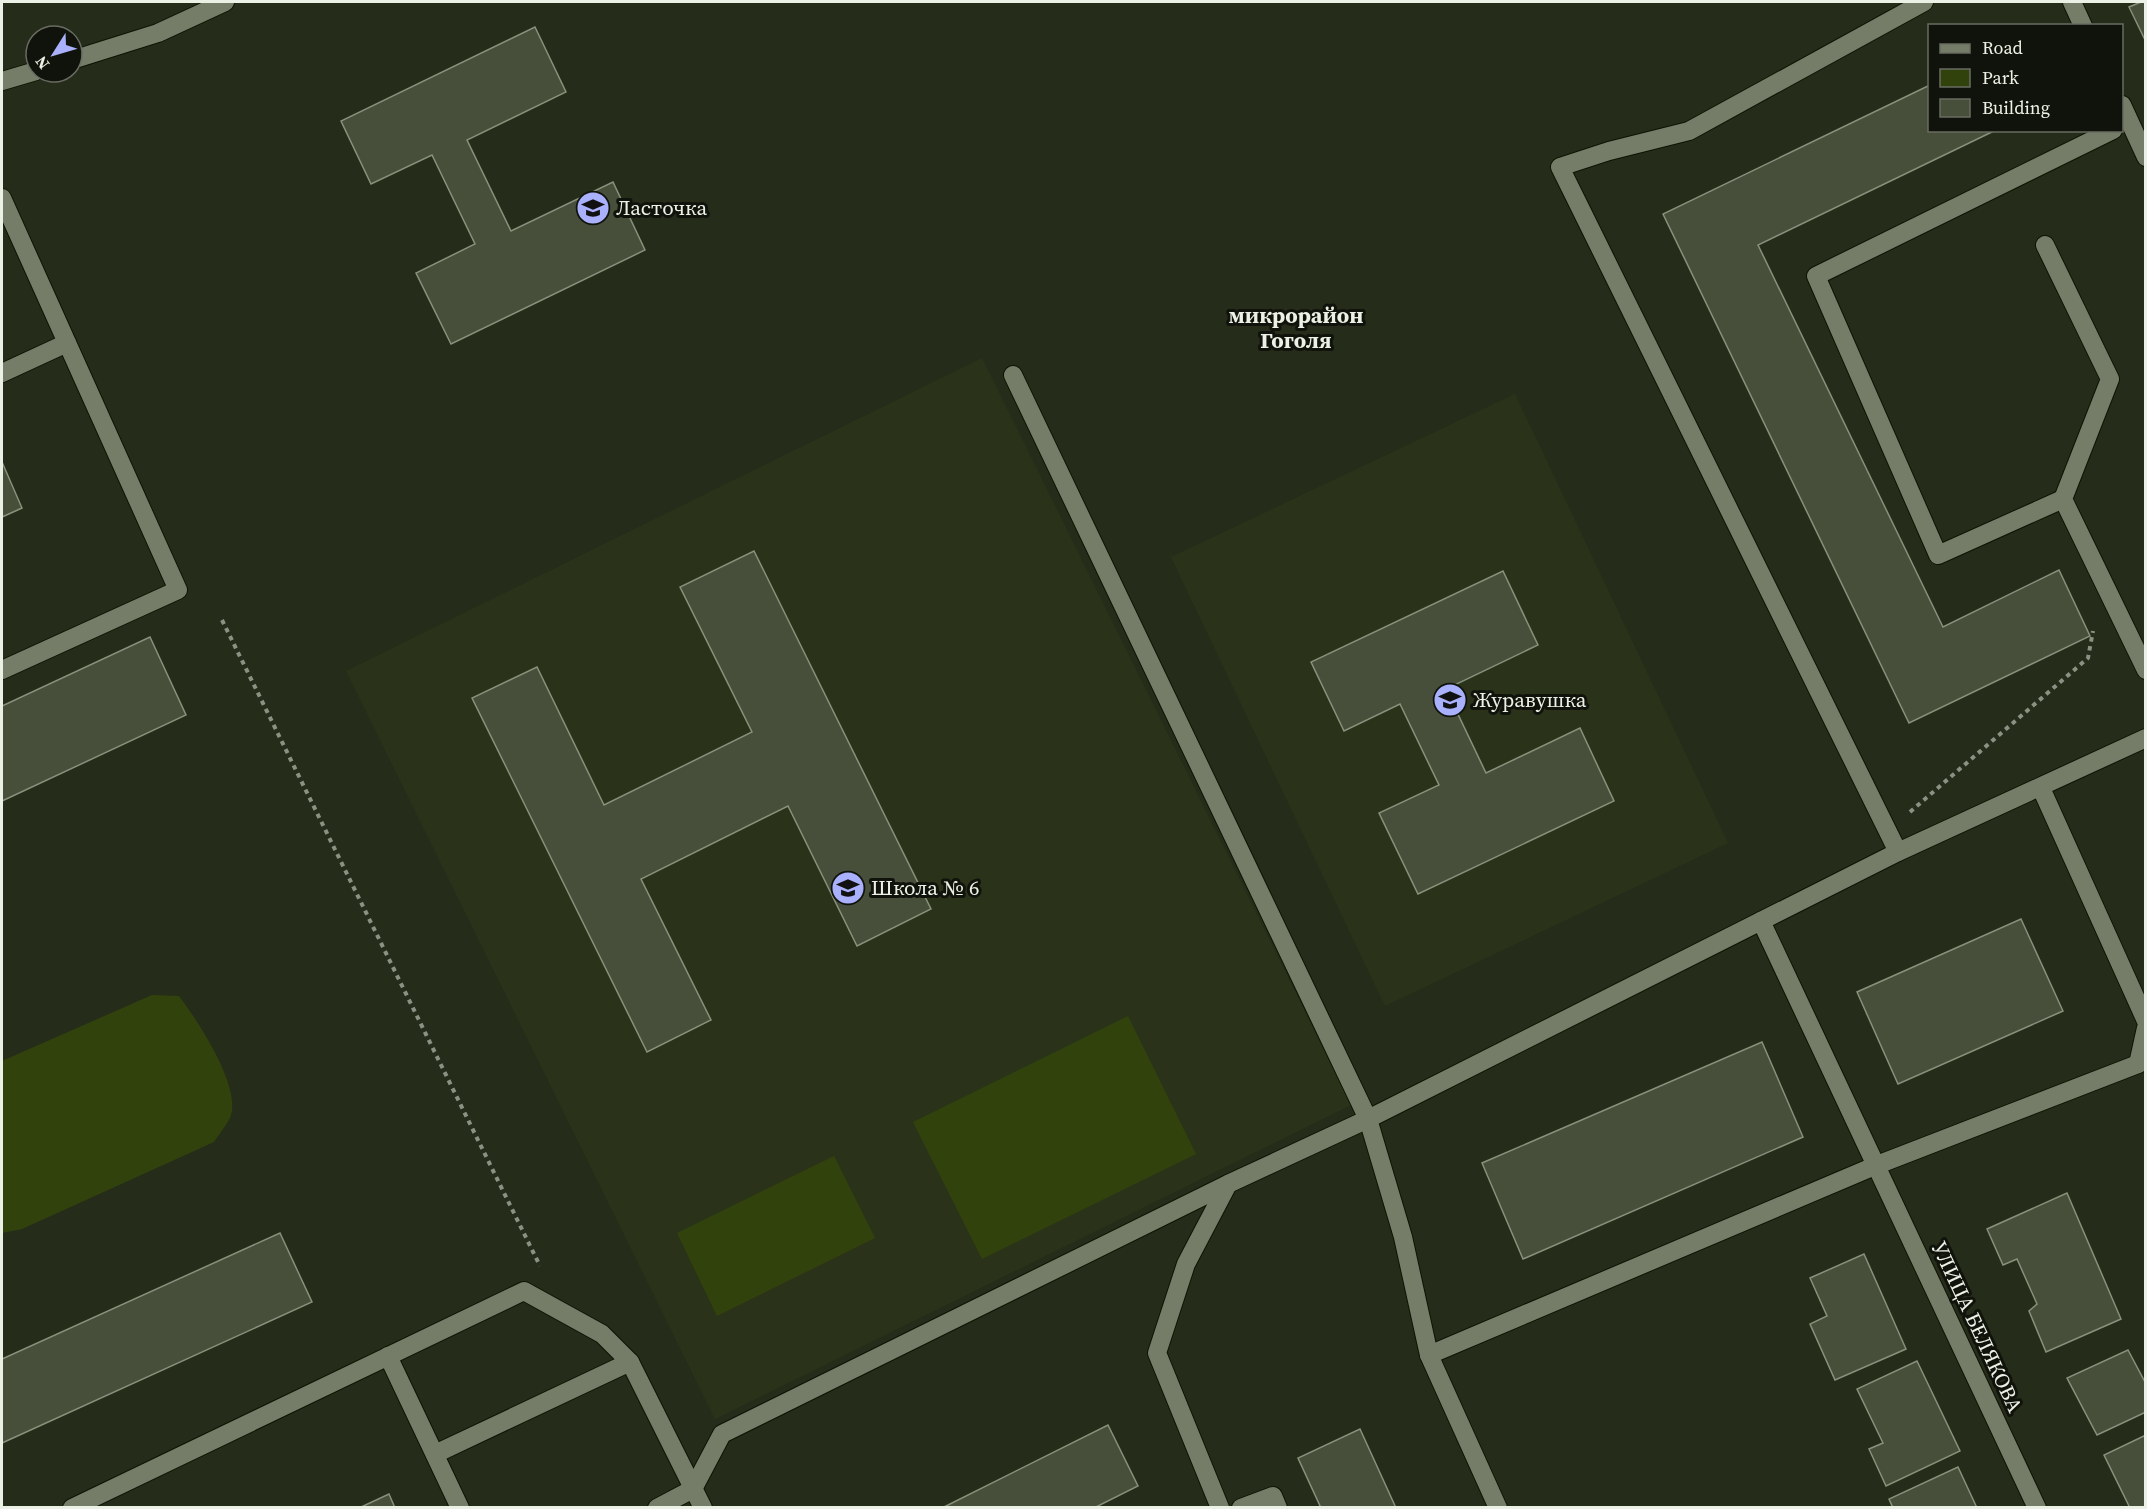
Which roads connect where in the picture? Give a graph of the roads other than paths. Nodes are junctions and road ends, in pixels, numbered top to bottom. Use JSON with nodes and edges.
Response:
{"nodes":[{"id":1,"x":225,"y":2,"type":"edge"},
{"id":2,"x":1924,"y":2,"type":"edge"},
{"id":3,"x":2072,"y":2,"type":"edge"},
{"id":4,"x":2082,"y":24,"type":"edge"},
{"id":5,"x":84,"y":56,"type":"edge"},
{"id":6,"x":24,"y":75,"type":"edge"},
{"id":7,"x":2,"y":81,"type":"edge"},
{"id":8,"x":2126,"y":125,"type":"edge"},
{"id":9,"x":2109,"y":132,"type":"edge"},
{"id":10,"x":2145,"y":157,"type":"edge"},
{"id":11,"x":2,"y":198,"type":"edge"},
{"id":12,"x":2044,"y":245,"type":"dead end"},
{"id":13,"x":67,"y":344,"type":"junction"},
{"id":14,"x":2,"y":373,"type":"edge"},
{"id":15,"x":1013,"y":375,"type":"dead end"},
{"id":16,"x":2063,"y":499,"type":"junction"},
{"id":17,"x":2,"y":670,"type":"edge"},
{"id":18,"x":2145,"y":670,"type":"edge"},
{"id":19,"x":2145,"y":738,"type":"edge"},
{"id":20,"x":2041,"y":788,"type":"junction"},
{"id":21,"x":1898,"y":852,"type":"junction"},
{"id":22,"x":1761,"y":921,"type":"junction"},
{"id":23,"x":2145,"y":1020,"type":"edge"},
{"id":24,"x":2145,"y":1028,"type":"edge"},
{"id":25,"x":2143,"y":1068,"type":"edge"},
{"id":26,"x":1368,"y":1119,"type":"junction"},
{"id":27,"x":1876,"y":1165,"type":"junction"},
{"id":28,"x":1228,"y":1184,"type":"junction"},
{"id":29,"x":1429,"y":1355,"type":"junction"},
{"id":30,"x":388,"y":1356,"type":"junction"},
{"id":31,"x":630,"y":1362,"type":"junction"},
{"id":32,"x":435,"y":1454,"type":"junction"},
{"id":33,"x":693,"y":1489,"type":"junction"},
{"id":34,"x":72,"y":1508,"type":"edge"},
{"id":35,"x":460,"y":1508,"type":"edge"},
{"id":36,"x":657,"y":1508,"type":"edge"},
{"id":37,"x":703,"y":1508,"type":"edge"},
{"id":38,"x":1220,"y":1508,"type":"edge"},
{"id":39,"x":1241,"y":1508,"type":"edge"},
{"id":40,"x":1278,"y":1508,"type":"edge"},
{"id":41,"x":1498,"y":1508,"type":"edge"},
{"id":42,"x":2037,"y":1508,"type":"edge"}],
"edges":[{"from":1,"to":5,"type":"street"},
{"from":2,"to":21,"type":"street"},
{"from":3,"to":4,"type":"street"},
{"from":6,"to":7,"type":"street"},
{"from":8,"to":10,"type":"street"},
{"from":9,"to":16,"type":"street"},
{"from":11,"to":13,"type":"street"},
{"from":12,"to":16,"type":"street"},
{"from":13,"to":14,"type":"street"},
{"from":13,"to":17,"type":"street"},
{"from":15,"to":26,"type":"street"},
{"from":16,"to":18,"type":"street"},
{"from":19,"to":20,"type":"street"},
{"from":20,"to":21,"type":"street"},
{"from":20,"to":23,"type":"street"},
{"from":21,"to":22,"type":"street"},
{"from":22,"to":26,"type":"street"},
{"from":22,"to":27,"type":"street","name":"УЛИЦА БЕЛЯКОВА"},
{"from":24,"to":25,"type":"street"},
{"from":25,"to":27,"type":"street"},
{"from":26,"to":28,"type":"street"},
{"from":26,"to":29,"type":"street"},
{"from":27,"to":29,"type":"street"},
{"from":27,"to":42,"type":"street","name":"УЛИЦА БЕЛЯКОВА"},
{"from":28,"to":33,"type":"street"},
{"from":28,"to":38,"type":"street"},
{"from":29,"to":41,"type":"street"},
{"from":30,"to":31,"type":"street"},
{"from":30,"to":32,"type":"street"},
{"from":30,"to":34,"type":"street"},
{"from":31,"to":32,"type":"street"},
{"from":31,"to":33,"type":"street"},
{"from":32,"to":35,"type":"street"},
{"from":33,"to":36,"type":"street"},
{"from":33,"to":37,"type":"street"},
{"from":39,"to":40,"type":"street"}]}
